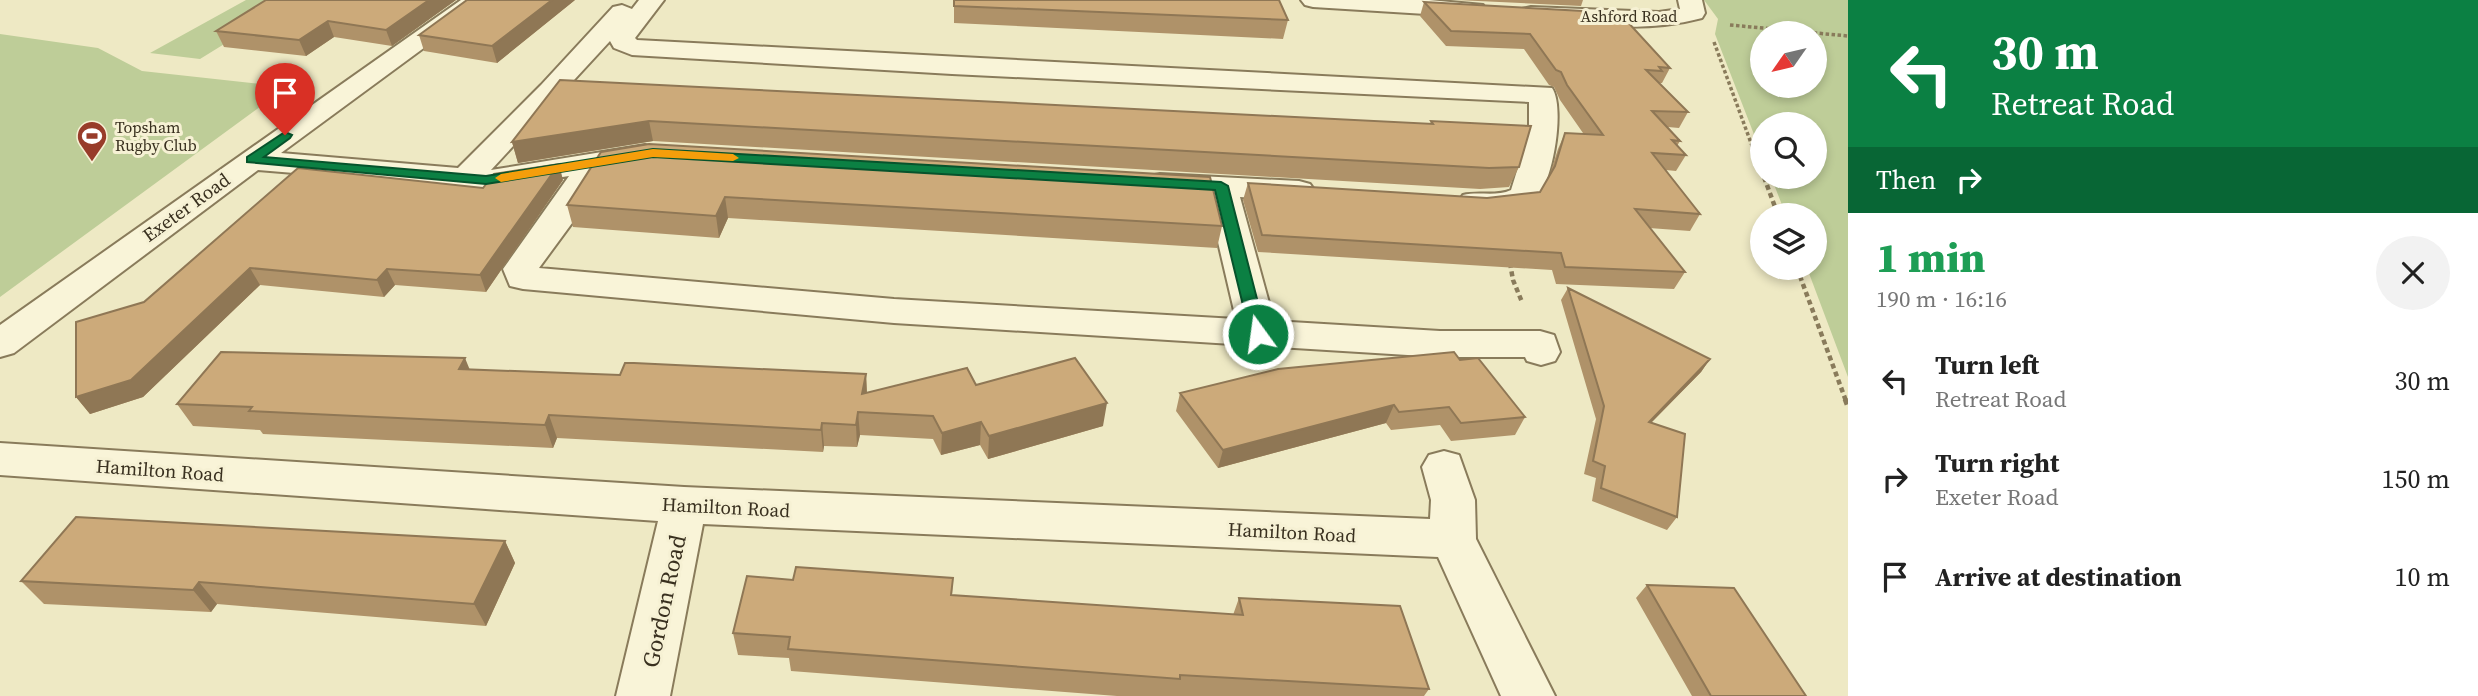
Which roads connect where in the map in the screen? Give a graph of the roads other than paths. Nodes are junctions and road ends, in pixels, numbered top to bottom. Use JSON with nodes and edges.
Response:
{"nodes":[{"id":1,"x":477,"y":0,"type":"edge"},
{"id":2,"x":652,"y":0,"type":"edge"},
{"id":3,"x":1313,"y":0,"type":"edge"},
{"id":4,"x":1691,"y":7,"type":"edge"},
{"id":5,"x":622,"y":12,"type":"dead end"},
{"id":6,"x":667,"y":154,"type":"edge"},
{"id":7,"x":252,"y":160,"type":"junction"},
{"id":8,"x":592,"y":164,"type":"junction"},
{"id":9,"x":465,"y":179,"type":"junction"},
{"id":10,"x":1138,"y":181,"type":"edge"},
{"id":11,"x":1221,"y":186,"type":"junction"},
{"id":12,"x":1330,"y":193,"type":"edge"},
{"id":13,"x":1440,"y":200,"type":"edge"},
{"id":14,"x":1258,"y":334,"type":"junction"},
{"id":15,"x":0,"y":344,"type":"edge"},
{"id":16,"x":1541,"y":348,"type":"road end"},
{"id":17,"x":0,"y":459,"type":"edge"},
{"id":18,"x":1444,"y":467,"type":"dead end"},
{"id":19,"x":684,"y":505,"type":"junction"},
{"id":20,"x":1453,"y":539,"type":"junction"},
{"id":21,"x":643,"y":696,"type":"edge"},
{"id":22,"x":1528,"y":696,"type":"edge"}],
"edges":[{"from":1,"to":7,"type":"street","name":"Exeter Road"},
{"from":2,"to":13,"type":"street"},
{"from":3,"to":4,"type":"street","name":"Ashford Road"},
{"from":5,"to":9,"type":"street"},
{"from":6,"to":8,"type":"street"},
{"from":7,"to":9,"type":"street"},
{"from":7,"to":15,"type":"street","name":"Exeter Road"},
{"from":8,"to":9,"type":"street"},
{"from":8,"to":14,"type":"street"},
{"from":10,"to":11,"type":"street"},
{"from":11,"to":12,"type":"street"},
{"from":11,"to":14,"type":"street"},
{"from":14,"to":16,"type":"street"},
{"from":17,"to":19,"type":"street","name":"Hamilton Road"},
{"from":18,"to":20,"type":"street"},
{"from":19,"to":20,"type":"street","name":"Hamilton Road"},
{"from":19,"to":21,"type":"street","name":"Gordon Road"},
{"from":20,"to":22,"type":"street"}]}
